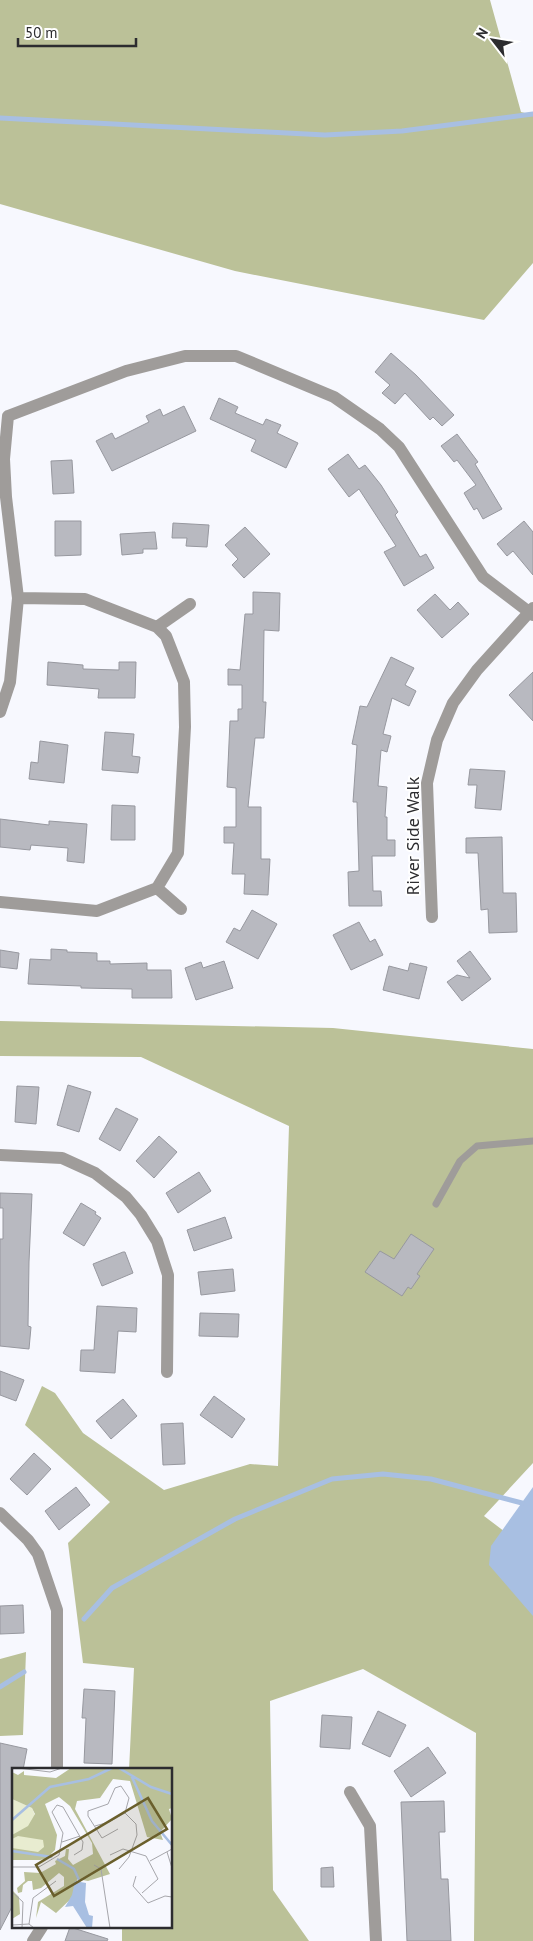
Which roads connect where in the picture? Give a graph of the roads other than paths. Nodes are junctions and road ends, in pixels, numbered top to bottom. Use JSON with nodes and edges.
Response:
{"nodes":[{"id":1,"x":4,"y":414,"type":"edge"},
{"id":2,"x":18,"y":598,"type":"junction"},
{"id":3,"x":190,"y":604,"type":"dead end"},
{"id":4,"x":532,"y":612,"type":"edge"},
{"id":5,"x":157,"y":626,"type":"junction"},
{"id":6,"x":0,"y":712,"type":"edge"},
{"id":7,"x":157,"y":888,"type":"junction"},
{"id":8,"x":0,"y":902,"type":"edge"},
{"id":9,"x":181,"y":909,"type":"dead end"},
{"id":10,"x":432,"y":917,"type":"dead end"},
{"id":11,"x":533,"y":1141,"type":"edge"},
{"id":12,"x":0,"y":1155,"type":"edge"},
{"id":13,"x":436,"y":1204,"type":"dead end"},
{"id":14,"x":167,"y":1372,"type":"dead end"},
{"id":15,"x":0,"y":1513,"type":"edge"},
{"id":16,"x":56,"y":1768,"type":"edge"},
{"id":17,"x":350,"y":1792,"type":"dead end"},
{"id":18,"x":41,"y":1928,"type":"edge"},
{"id":19,"x":34,"y":1941,"type":"edge"},
{"id":20,"x":376,"y":1941,"type":"edge"}],
"edges":[{"from":1,"to":2,"type":"street"},
{"from":1,"to":4,"type":"street"},
{"from":2,"to":5,"type":"street"},
{"from":2,"to":6,"type":"street"},
{"from":3,"to":5,"type":"street"},
{"from":4,"to":10,"type":"street","name":"River Side Walk"},
{"from":5,"to":7,"type":"street"},
{"from":7,"to":8,"type":"street"},
{"from":7,"to":9,"type":"street"},
{"from":11,"to":13,"type":"lane"},
{"from":12,"to":14,"type":"street"},
{"from":15,"to":16,"type":"street"},
{"from":17,"to":20,"type":"street"},
{"from":18,"to":19,"type":"street"}]}
